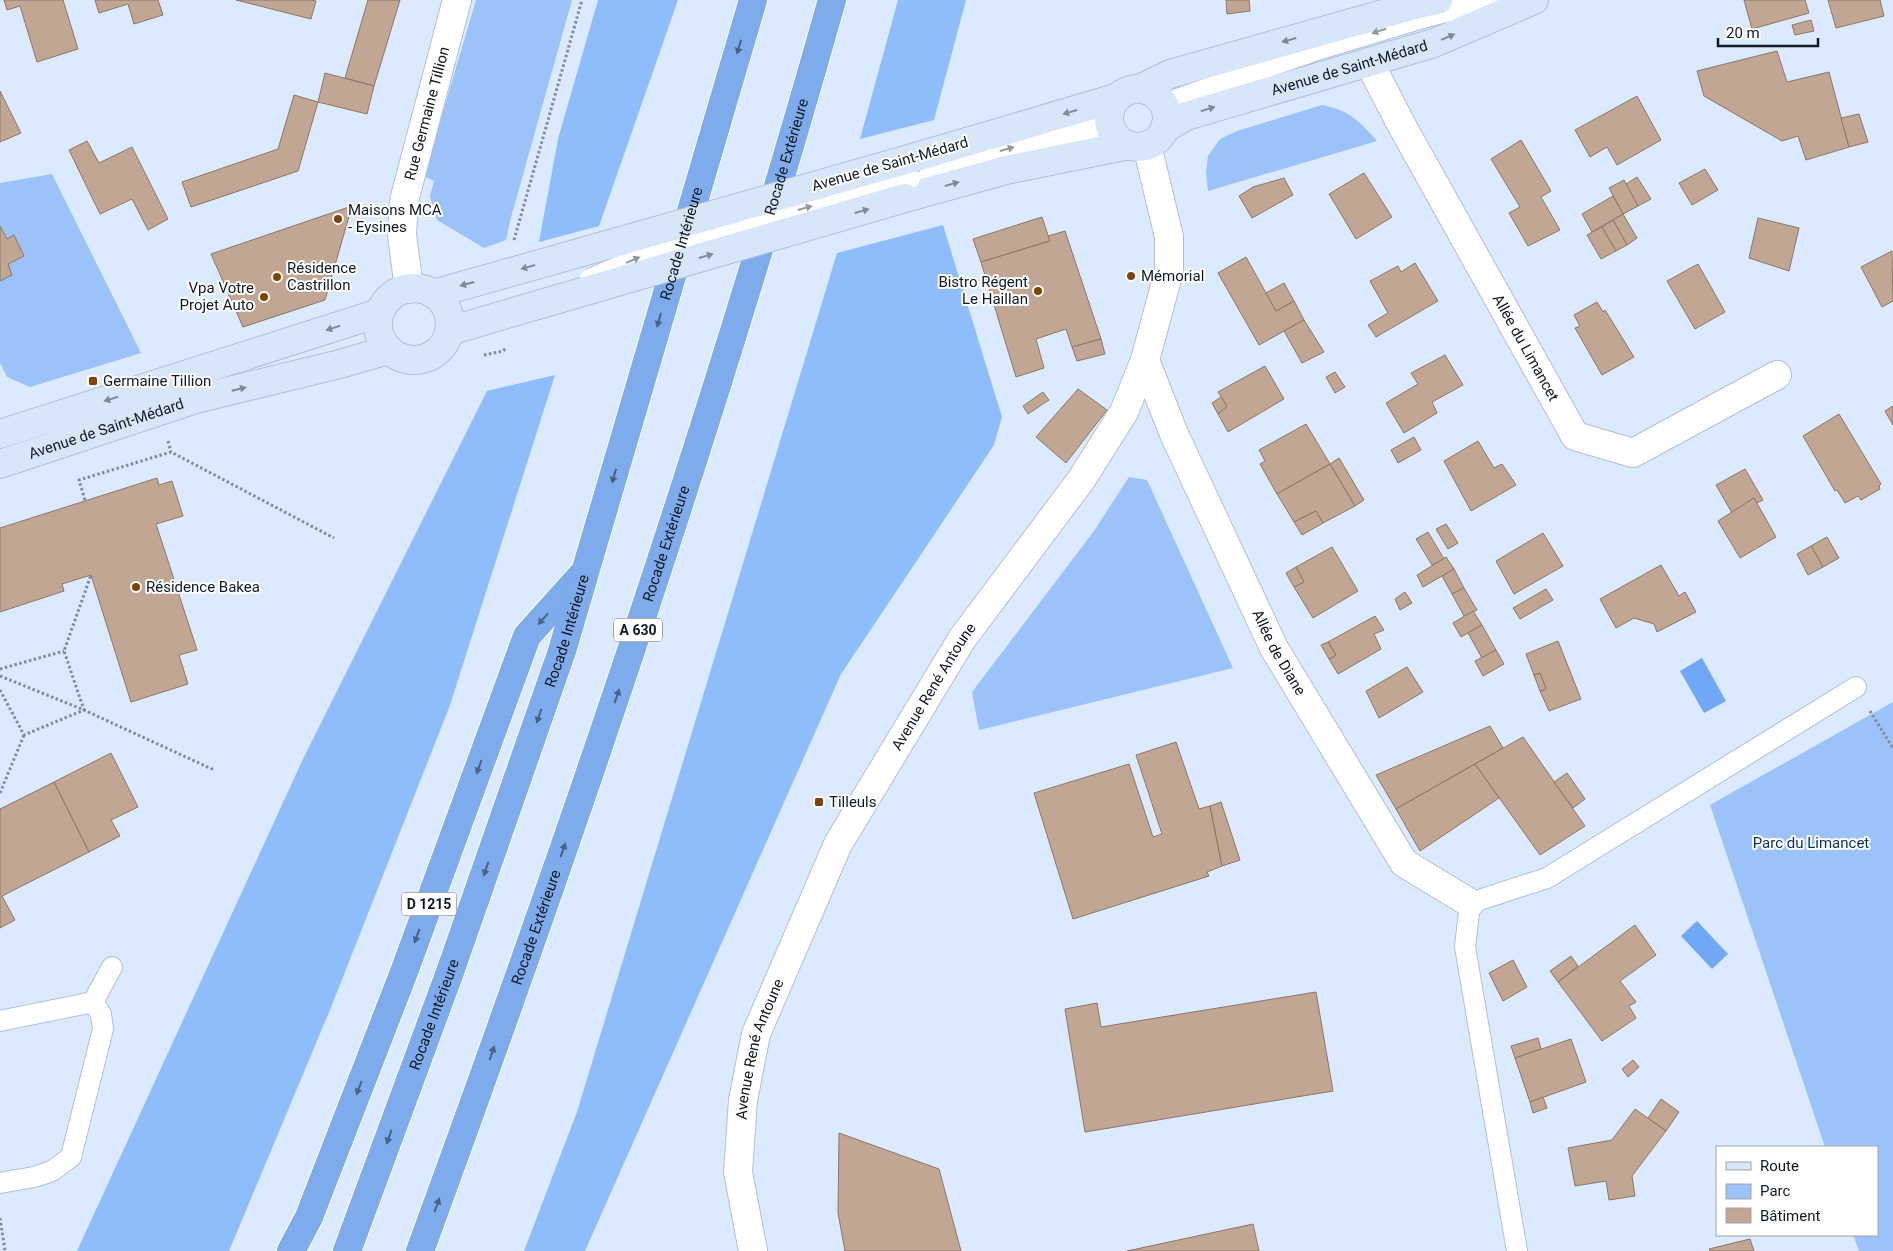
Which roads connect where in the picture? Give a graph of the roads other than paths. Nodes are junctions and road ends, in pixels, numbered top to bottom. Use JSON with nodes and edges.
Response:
{"nodes":[{"id":1,"x":457,"y":0,"type":"edge"},
{"id":2,"x":753,"y":0,"type":"edge"},
{"id":3,"x":832,"y":0,"type":"edge"},
{"id":4,"x":1438,"y":0,"type":"edge"},
{"id":5,"x":1494,"y":0,"type":"edge"},
{"id":6,"x":1534,"y":0,"type":"edge"},
{"id":7,"x":1369,"y":62,"type":"junction"},
{"id":8,"x":1128,"y":94,"type":"junction"},
{"id":9,"x":1110,"y":126,"type":"junction"},
{"id":10,"x":1151,"y":131,"type":"junction"},
{"id":11,"x":910,"y":178,"type":"junction"},
{"id":12,"x":421,"y":291,"type":"junction"},
{"id":13,"x":379,"y":314,"type":"junction"},
{"id":14,"x":449,"y":331,"type":"junction"},
{"id":15,"x":388,"y":350,"type":"junction"},
{"id":16,"x":1145,"y":360,"type":"junction"},
{"id":17,"x":1778,"y":375,"type":"dead end"},
{"id":18,"x":0,"y":434,"type":"edge"},
{"id":19,"x":4,"y":463,"type":"edge"},
{"id":20,"x":586,"y":569,"type":"junction"},
{"id":21,"x":1856,"y":687,"type":"road end"},
{"id":22,"x":1470,"y":903,"type":"junction"},
{"id":23,"x":112,"y":967,"type":"dead end"},
{"id":24,"x":94,"y":1002,"type":"junction"},
{"id":25,"x":0,"y":1021,"type":"edge"},
{"id":26,"x":0,"y":1182,"type":"edge"},
{"id":27,"x":291,"y":1251,"type":"edge"},
{"id":28,"x":347,"y":1251,"type":"edge"},
{"id":29,"x":420,"y":1251,"type":"edge"},
{"id":30,"x":753,"y":1251,"type":"edge"},
{"id":31,"x":1518,"y":1251,"type":"edge"}],
"edges":[{"from":1,"to":12,"type":"street","name":"Rue Germaine Tillion"},
{"from":2,"to":20,"type":"highway","name":"Rocade Intérieure","one_way":true},
{"from":29,"to":3,"type":"highway","name":"Rocade Extérieure","number":"A 630","one_way":true},
{"from":4,"to":8,"type":"main road","name":"Avenue de Saint-Médard","one_way":true},
{"from":5,"to":10,"type":"lane","name":"Avenue de Saint-Médard","one_way":true},
{"from":7,"to":6,"type":"main road","name":"Avenue de Saint-Médard","one_way":true},
{"from":10,"to":7,"type":"main road","name":"Avenue de Saint-Médard","one_way":true},
{"from":7,"to":17,"type":"street","name":"Allée du Limancet"},
{"from":8,"to":9,"type":"main road"},
{"from":8,"to":10,"type":"main road"},
{"from":8,"to":11,"type":"main road","name":"Avenue de Saint-Médard","one_way":true},
{"from":9,"to":10,"type":"main road"},
{"from":11,"to":9,"type":"lane","name":"Avenue de Saint-Médard","one_way":true},
{"from":11,"to":10,"type":"main road","name":"Avenue de Saint-Médard","one_way":true},
{"from":10,"to":16,"type":"street","name":"Avenue René Antoune"},
{"from":11,"to":12,"type":"main road","name":"Avenue de Saint-Médard","one_way":true,"bridge":true},
{"from":14,"to":11,"type":"main road","name":"Avenue de Saint-Médard","one_way":true,"bridge":true},
{"from":12,"to":13,"type":"main road"},
{"from":12,"to":14,"type":"main road"},
{"from":13,"to":15,"type":"main road"},
{"from":13,"to":18,"type":"main road","name":"Avenue de Saint-Médard","one_way":true},
{"from":14,"to":15,"type":"main road"},
{"from":19,"to":15,"type":"main road","name":"Avenue de Saint-Médard","one_way":true},
{"from":16,"to":22,"type":"street","name":"Allée de Diane"},
{"from":16,"to":30,"type":"street","name":"Avenue René Antoune"},
{"from":18,"to":19,"type":"main road"},
{"from":20,"to":27,"type":"highway","number":"D 1215","one_way":true},
{"from":20,"to":28,"type":"highway","name":"Rocade Intérieure","one_way":true},
{"from":21,"to":22,"type":"lane"},
{"from":22,"to":31,"type":"lane"},
{"from":23,"to":24,"type":"lane"},
{"from":24,"to":25,"type":"lane"},
{"from":24,"to":26,"type":"lane"}]}
